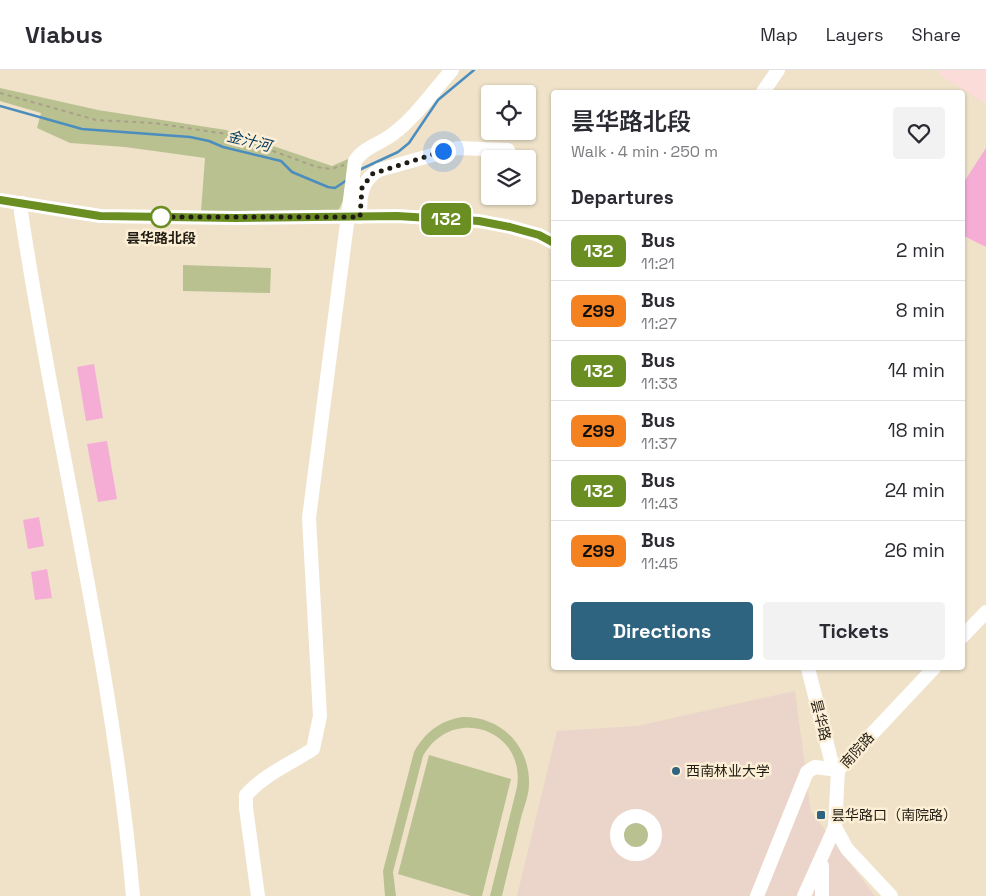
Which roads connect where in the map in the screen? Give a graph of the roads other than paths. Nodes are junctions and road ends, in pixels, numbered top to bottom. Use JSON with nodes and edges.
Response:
{"nodes":[{"id":1,"x":452,"y":70,"type":"edge"},
{"id":2,"x":778,"y":70,"type":"edge"},
{"id":3,"x":947,"y":70,"type":"edge"},
{"id":4,"x":974,"y":70,"type":"edge"},
{"id":5,"x":986,"y":78,"type":"edge"},
{"id":6,"x":764,"y":90,"type":"edge"},
{"id":7,"x":986,"y":95,"type":"edge"},
{"id":8,"x":508,"y":150,"type":"dead end"},
{"id":9,"x":0,"y":200,"type":"edge"},
{"id":10,"x":22,"y":202,"type":"junction"},
{"id":11,"x":353,"y":218,"type":"junction"},
{"id":12,"x":551,"y":241,"type":"edge"},
{"id":13,"x":986,"y":612,"type":"edge"},
{"id":14,"x":965,"y":634,"type":"edge"},
{"id":15,"x":808,"y":670,"type":"edge"},
{"id":16,"x":932,"y":670,"type":"edge"},
{"id":17,"x":838,"y":770,"type":"junction"},
{"id":18,"x":836,"y":827,"type":"junction"},
{"id":19,"x":822,"y":852,"type":"junction"},
{"id":20,"x":133,"y":896,"type":"edge"},
{"id":21,"x":258,"y":896,"type":"edge"},
{"id":22,"x":758,"y":896,"type":"edge"},
{"id":23,"x":804,"y":896,"type":"edge"},
{"id":24,"x":822,"y":896,"type":"edge"},
{"id":25,"x":891,"y":896,"type":"edge"}],
"edges":[{"from":1,"to":11,"type":"street"},
{"from":2,"to":6,"type":"street"},
{"from":3,"to":7,"type":"main road"},
{"from":4,"to":5,"type":"main road"},
{"from":8,"to":11,"type":"street"},
{"from":9,"to":10,"type":"street"},
{"from":10,"to":11,"type":"street"},
{"from":10,"to":20,"type":"street"},
{"from":11,"to":12,"type":"street"},
{"from":11,"to":21,"type":"street"},
{"from":13,"to":14,"type":"street"},
{"from":15,"to":17,"type":"street","name":"昙华路"},
{"from":16,"to":17,"type":"street","name":"南院路"},
{"from":17,"to":18,"type":"street","name":"南院路"},
{"from":17,"to":22,"type":"street"},
{"from":18,"to":19,"type":"street"},
{"from":18,"to":25,"type":"street","name":"南院路"},
{"from":19,"to":23,"type":"street"},
{"from":19,"to":24,"type":"street"}]}
